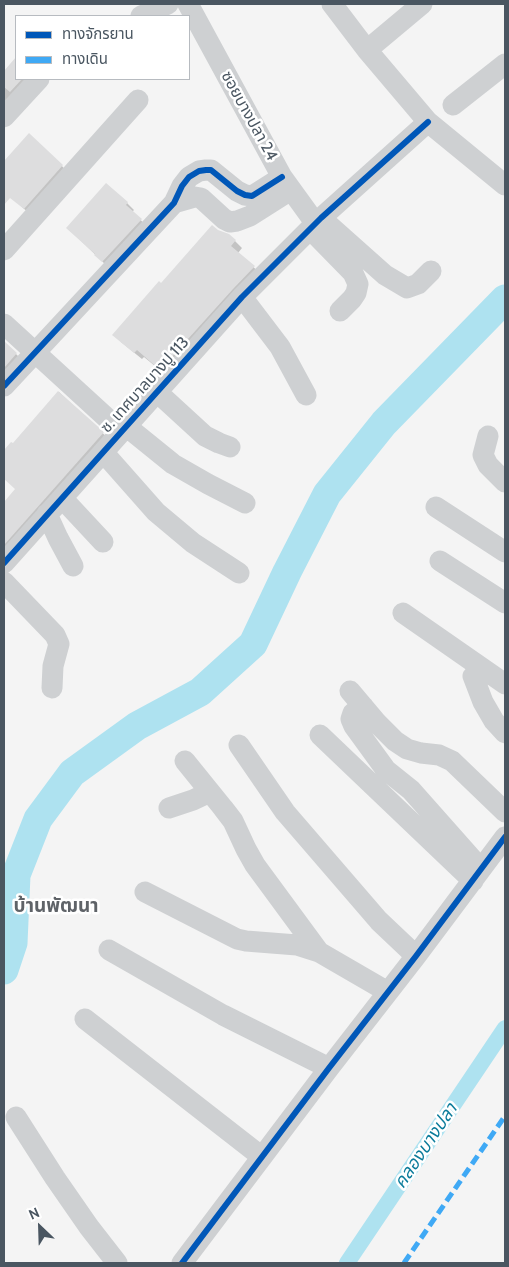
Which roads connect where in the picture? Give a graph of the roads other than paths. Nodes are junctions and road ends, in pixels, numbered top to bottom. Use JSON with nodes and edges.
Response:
{"nodes":[{"id":1,"x":168,"y":4,"type":"edge"},
{"id":2,"x":332,"y":4,"type":"edge"},
{"id":3,"x":422,"y":4,"type":"edge"},
{"id":4,"x":194,"y":7,"type":"edge"},
{"id":5,"x":143,"y":15,"type":"edge"},
{"id":6,"x":367,"y":50,"type":"junction"},
{"id":7,"x":505,"y":64,"type":"edge"},
{"id":8,"x":38,"y":80,"type":"edge"},
{"id":9,"x":138,"y":100,"type":"dead end"},
{"id":10,"x":453,"y":105,"type":"dead end"},
{"id":11,"x":4,"y":117,"type":"edge"},
{"id":12,"x":428,"y":122,"type":"junction"},
{"id":13,"x":287,"y":183,"type":"junction"},
{"id":14,"x":505,"y":185,"type":"edge"},
{"id":15,"x":174,"y":203,"type":"junction"},
{"id":16,"x":316,"y":224,"type":"junction"},
{"id":17,"x":7,"y":240,"type":"edge"},
{"id":18,"x":431,"y":271,"type":"dead end"},
{"id":19,"x":242,"y":297,"type":"junction"},
{"id":20,"x":340,"y":311,"type":"dead end"},
{"id":21,"x":4,"y":324,"type":"edge"},
{"id":22,"x":35,"y":352,"type":"junction"},
{"id":23,"x":4,"y":386,"type":"edge"},
{"id":24,"x":157,"y":392,"type":"junction"},
{"id":25,"x":306,"y":395,"type":"dead end"},
{"id":26,"x":124,"y":429,"type":"junction"},
{"id":27,"x":488,"y":436,"type":"dead end"},
{"id":28,"x":230,"y":447,"type":"dead end"},
{"id":29,"x":103,"y":452,"type":"junction"},
{"id":30,"x":505,"y":482,"type":"edge"},
{"id":31,"x":62,"y":498,"type":"junction"},
{"id":32,"x":246,"y":503,"type":"dead end"},
{"id":33,"x":436,"y":507,"type":"dead end"},
{"id":34,"x":47,"y":514,"type":"junction"},
{"id":35,"x":102,"y":542,"type":"dead end"},
{"id":36,"x":505,"y":552,"type":"edge"},
{"id":37,"x":440,"y":561,"type":"dead end"},
{"id":38,"x":4,"y":562,"type":"edge"},
{"id":39,"x":73,"y":566,"type":"dead end"},
{"id":40,"x":239,"y":573,"type":"dead end"},
{"id":41,"x":4,"y":582,"type":"edge"},
{"id":42,"x":505,"y":603,"type":"edge"},
{"id":43,"x":403,"y":614,"type":"dead end"},
{"id":44,"x":473,"y":676,"type":"dead end"},
{"id":45,"x":505,"y":684,"type":"edge"},
{"id":46,"x":52,"y":688,"type":"dead end"},
{"id":47,"x":505,"y":733,"type":"edge"},
{"id":48,"x":320,"y":735,"type":"dead end"},
{"id":49,"x":239,"y":746,"type":"dead end"},
{"id":50,"x":184,"y":761,"type":"dead end"},
{"id":51,"x":210,"y":792,"type":"junction"},
{"id":52,"x":169,"y":808,"type":"dead end"},
{"id":53,"x":505,"y":812,"type":"edge"},
{"id":54,"x":505,"y":837,"type":"edge"},
{"id":55,"x":477,"y":875,"type":"junction"},
{"id":56,"x":145,"y":892,"type":"dead end"},
{"id":57,"x":109,"y":950,"type":"dead end"},
{"id":58,"x":319,"y":952,"type":"junction"},
{"id":59,"x":416,"y":956,"type":"junction"},
{"id":60,"x":388,"y":992,"type":"junction"},
{"id":61,"x":85,"y":1019,"type":"dead end"},
{"id":62,"x":329,"y":1068,"type":"junction"},
{"id":63,"x":16,"y":1117,"type":"dead end"},
{"id":64,"x":262,"y":1157,"type":"junction"},
{"id":65,"x":117,"y":1263,"type":"edge"},
{"id":66,"x":182,"y":1263,"type":"edge"}],
"edges":[{"from":1,"to":5,"type":"street"},
{"from":2,"to":6,"type":"street"},
{"from":3,"to":6,"type":"street"},
{"from":4,"to":13,"type":"street","name":"ซอยบางปลา 24"},
{"from":6,"to":12,"type":"street"},
{"from":7,"to":10,"type":"street"},
{"from":8,"to":11,"type":"street"},
{"from":9,"to":17,"type":"street"},
{"from":12,"to":14,"type":"street"},
{"from":12,"to":16,"type":"street","name":"ซ. เทศบาลบางปู 113"},
{"from":13,"to":15,"type":"street"},
{"from":13,"to":15,"type":"street"},
{"from":13,"to":16,"type":"street","name":"ซอยบางปลา 24"},
{"from":15,"to":22,"type":"street"},
{"from":16,"to":18,"type":"street"},
{"from":16,"to":19,"type":"street","name":"ซ. เทศบาลบางปู 113"},
{"from":16,"to":20,"type":"street"},
{"from":19,"to":24,"type":"street","name":"ซ. เทศบาลบางปู 113"},
{"from":19,"to":25,"type":"street"},
{"from":21,"to":22,"type":"street"},
{"from":22,"to":23,"type":"street"},
{"from":22,"to":26,"type":"street"},
{"from":24,"to":26,"type":"street","name":"ซ. เทศบาลบางปู 113"},
{"from":24,"to":28,"type":"street"},
{"from":26,"to":29,"type":"street","name":"ซ. เทศบาลบางปู 113"},
{"from":26,"to":32,"type":"street"},
{"from":27,"to":30,"type":"street"},
{"from":29,"to":31,"type":"street","name":"ซ. เทศบาลบางปู 113"},
{"from":29,"to":40,"type":"street"},
{"from":31,"to":34,"type":"street","name":"ซ. เทศบาลบางปู 113"},
{"from":31,"to":35,"type":"street"},
{"from":33,"to":36,"type":"street"},
{"from":34,"to":38,"type":"street","name":"ซ. เทศบาลบางปู 113"},
{"from":34,"to":39,"type":"street"},
{"from":37,"to":42,"type":"street"},
{"from":41,"to":46,"type":"street"},
{"from":43,"to":45,"type":"street"},
{"from":44,"to":47,"type":"street"},
{"from":48,"to":55,"type":"street"},
{"from":49,"to":59,"type":"street"},
{"from":50,"to":51,"type":"street"},
{"from":51,"to":52,"type":"street"},
{"from":51,"to":58,"type":"street"},
{"from":53,"to":55,"type":"street"},
{"from":54,"to":55,"type":"street"},
{"from":55,"to":59,"type":"street"},
{"from":56,"to":58,"type":"street"},
{"from":57,"to":62,"type":"street"},
{"from":58,"to":60,"type":"street"},
{"from":59,"to":60,"type":"street"},
{"from":60,"to":62,"type":"street"},
{"from":61,"to":64,"type":"street"},
{"from":62,"to":64,"type":"street"},
{"from":63,"to":65,"type":"street"},
{"from":64,"to":66,"type":"street"}]}
